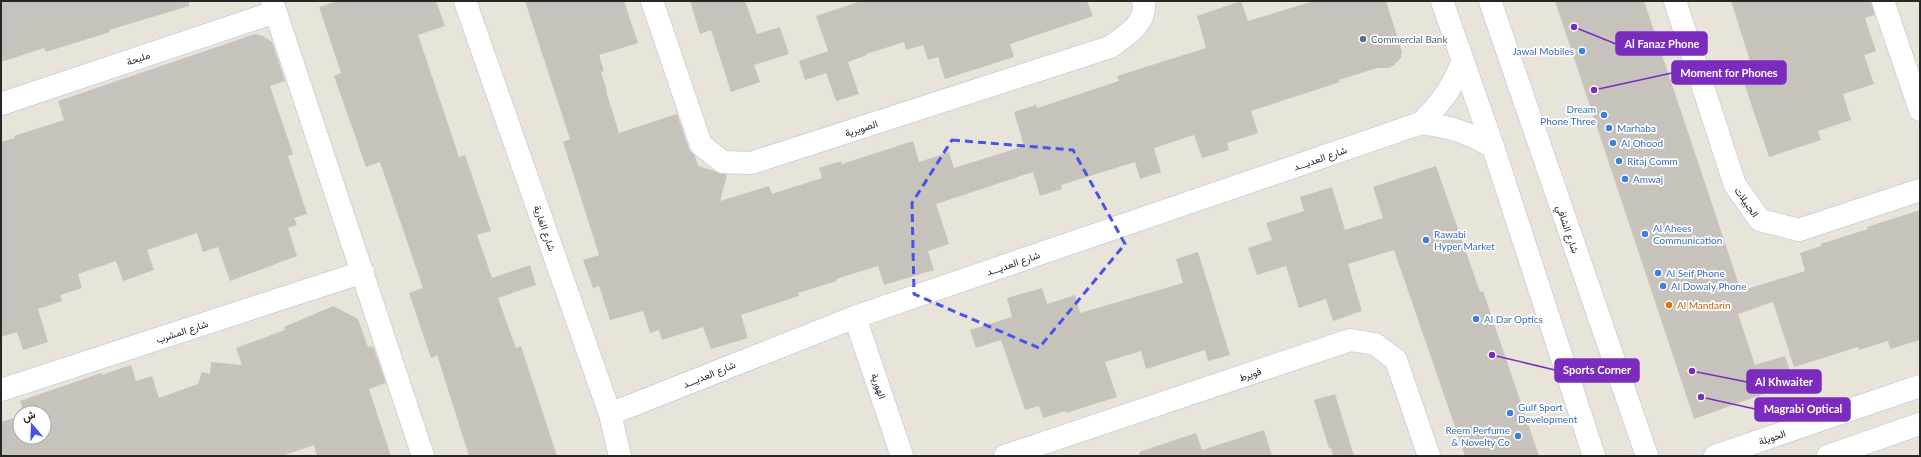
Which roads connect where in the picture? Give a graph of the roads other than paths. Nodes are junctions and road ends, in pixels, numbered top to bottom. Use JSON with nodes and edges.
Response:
{"nodes":[{"id":1,"x":465,"y":1,"type":"edge"},
{"id":2,"x":652,"y":1,"type":"edge"},
{"id":3,"x":1143,"y":1,"type":"edge"},
{"id":4,"x":1442,"y":1,"type":"edge"},
{"id":5,"x":1490,"y":1,"type":"edge"},
{"id":6,"x":1675,"y":1,"type":"edge"},
{"id":7,"x":1882,"y":1,"type":"edge"},
{"id":8,"x":273,"y":7,"type":"edge"},
{"id":9,"x":1463,"y":60,"type":"junction"},
{"id":10,"x":1,"y":104,"type":"edge"},
{"id":11,"x":1920,"y":110,"type":"edge"},
{"id":12,"x":1421,"y":123,"type":"junction"},
{"id":13,"x":1493,"y":147,"type":"junction"},
{"id":14,"x":1920,"y":190,"type":"edge"},
{"id":15,"x":362,"y":272,"type":"junction"},
{"id":16,"x":855,"y":317,"type":"junction"},
{"id":17,"x":1920,"y":386,"type":"edge"},
{"id":18,"x":1,"y":390,"type":"edge"},
{"id":19,"x":610,"y":414,"type":"junction"},
{"id":20,"x":1920,"y":424,"type":"edge"},
{"id":21,"x":423,"y":456,"type":"edge"},
{"id":22,"x":620,"y":456,"type":"edge"},
{"id":23,"x":902,"y":456,"type":"edge"},
{"id":24,"x":1005,"y":456,"type":"edge"},
{"id":25,"x":1429,"y":456,"type":"edge"},
{"id":26,"x":1594,"y":456,"type":"edge"},
{"id":27,"x":1647,"y":456,"type":"edge"},
{"id":28,"x":1716,"y":456,"type":"edge"},
{"id":29,"x":1828,"y":456,"type":"edge"}],
"edges":[{"from":1,"to":19,"type":"street","name":"شارع الغارية"},
{"from":2,"to":3,"type":"street","name":"الصويرية"},
{"from":4,"to":9,"type":"street"},
{"from":5,"to":27,"type":"street","name":"شارع الشافي"},
{"from":6,"to":14,"type":"street","name":"الجبيلات"},
{"from":7,"to":11,"type":"street"},
{"from":8,"to":10,"type":"street","name":"مليحة"},
{"from":8,"to":15,"type":"street"},
{"from":9,"to":12,"type":"street","name":"شارع العديـــد"},
{"from":9,"to":13,"type":"street"},
{"from":12,"to":13,"type":"street","name":"شارع العديـــد"},
{"from":12,"to":16,"type":"street","name":"شارع العديـــد"},
{"from":13,"to":26,"type":"street"},
{"from":15,"to":18,"type":"street","name":"شارع المشرب"},
{"from":15,"to":21,"type":"street"},
{"from":16,"to":19,"type":"street","name":"شارع العديـــد"},
{"from":16,"to":23,"type":"street","name":"الهورية"},
{"from":17,"to":28,"type":"street","name":"الحويلة"},
{"from":19,"to":22,"type":"street","name":"شارع الغارية"},
{"from":20,"to":29,"type":"street"},
{"from":24,"to":25,"type":"street","name":"فويرط"}]}
